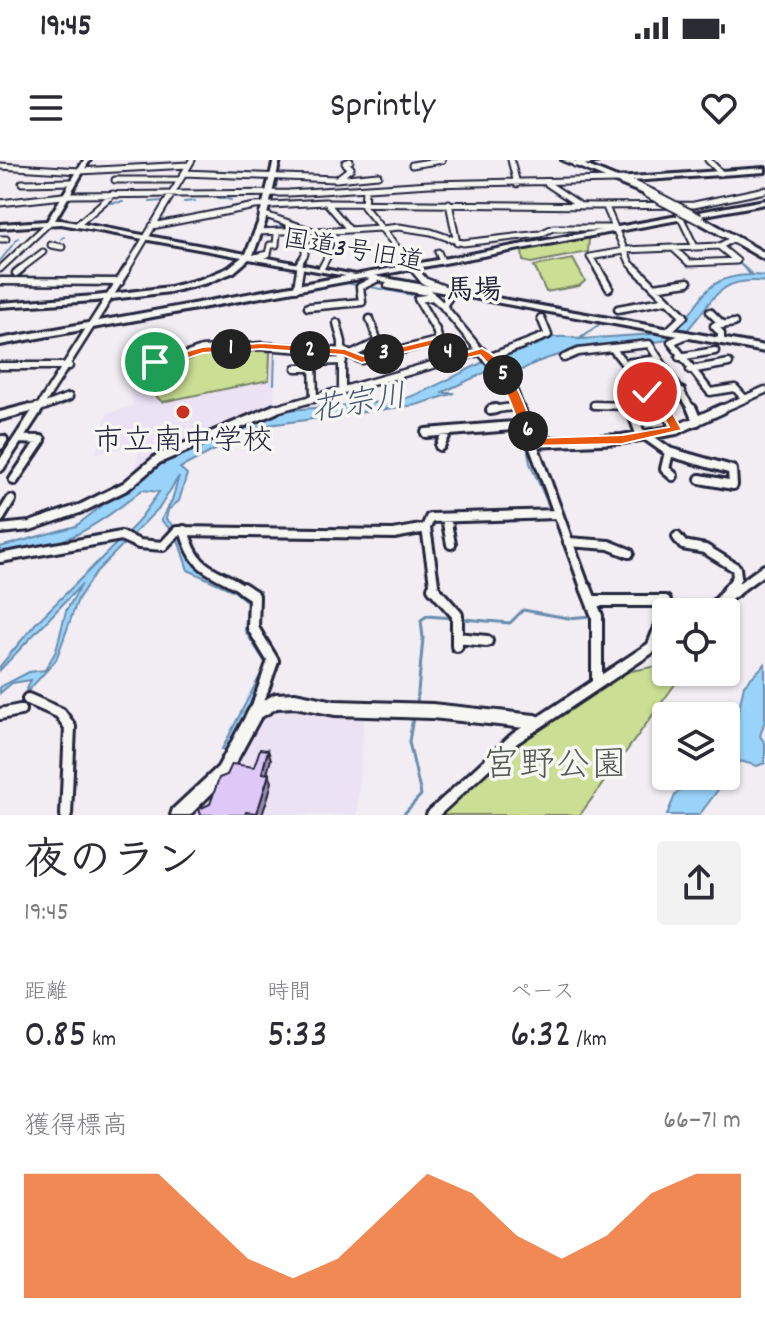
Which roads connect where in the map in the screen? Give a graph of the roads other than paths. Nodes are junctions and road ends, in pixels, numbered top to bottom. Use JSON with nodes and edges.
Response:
{"nodes":[{"id":1,"x":87,"y":160,"type":"edge"},
{"id":2,"x":277,"y":160,"type":"edge"},
{"id":3,"x":442,"y":160,"type":"edge"},
{"id":4,"x":511,"y":160,"type":"edge"},
{"id":5,"x":597,"y":160,"type":"edge"},
{"id":6,"x":708,"y":160,"type":"edge"},
{"id":7,"x":350,"y":161,"type":"edge"},
{"id":8,"x":190,"y":162,"type":"edge"},
{"id":9,"x":570,"y":162,"type":"edge"},
{"id":10,"x":412,"y":165,"type":"dead end"},
{"id":11,"x":0,"y":166,"type":"edge"},
{"id":12,"x":765,"y":170,"type":"edge"},
{"id":13,"x":80,"y":171,"type":"junction"},
{"id":14,"x":184,"y":173,"type":"junction"},
{"id":15,"x":721,"y":173,"type":"junction"},
{"id":16,"x":378,"y":175,"type":"dead end"},
{"id":17,"x":272,"y":178,"type":"junction"},
{"id":18,"x":336,"y":179,"type":"junction"},
{"id":19,"x":115,"y":180,"type":"dead end"},
{"id":20,"x":180,"y":180,"type":"junction"},
{"id":21,"x":619,"y":180,"type":"junction"},
{"id":22,"x":73,"y":182,"type":"junction"},
{"id":23,"x":22,"y":183,"type":"dead end"},
{"id":24,"x":517,"y":184,"type":"junction"},
{"id":25,"x":548,"y":184,"type":"junction"},
{"id":26,"x":365,"y":190,"type":"junction"},
{"id":27,"x":765,"y":190,"type":"edge"},
{"id":28,"x":171,"y":192,"type":"junction"},
{"id":29,"x":326,"y":192,"type":"junction"},
{"id":30,"x":268,"y":193,"type":"junction"},
{"id":31,"x":113,"y":194,"type":"junction"},
{"id":32,"x":658,"y":195,"type":"dead end"},
{"id":33,"x":721,"y":195,"type":"dead end"},
{"id":34,"x":66,"y":196,"type":"junction"},
{"id":35,"x":364,"y":201,"type":"junction"},
{"id":36,"x":326,"y":202,"type":"junction"},
{"id":37,"x":705,"y":202,"type":"junction"},
{"id":38,"x":765,"y":202,"type":"edge"},
{"id":39,"x":0,"y":203,"type":"edge"},
{"id":40,"x":449,"y":203,"type":"junction"},
{"id":41,"x":264,"y":205,"type":"junction"},
{"id":42,"x":604,"y":206,"type":"junction"},
{"id":43,"x":679,"y":213,"type":"junction"},
{"id":44,"x":262,"y":214,"type":"junction"},
{"id":45,"x":50,"y":222,"type":"junction"},
{"id":46,"x":0,"y":226,"type":"edge"},
{"id":47,"x":152,"y":226,"type":"junction"},
{"id":48,"x":381,"y":228,"type":"junction"},
{"id":49,"x":407,"y":228,"type":"junction"},
{"id":50,"x":349,"y":229,"type":"junction"},
{"id":51,"x":614,"y":229,"type":"junction"},
{"id":52,"x":72,"y":230,"type":"junction"},
{"id":53,"x":307,"y":230,"type":"junction"},
{"id":54,"x":257,"y":232,"type":"junction"},
{"id":55,"x":287,"y":234,"type":"dead end"},
{"id":56,"x":146,"y":237,"type":"junction"},
{"id":57,"x":411,"y":238,"type":"dead end"},
{"id":58,"x":733,"y":239,"type":"junction"},
{"id":59,"x":457,"y":243,"type":"junction"},
{"id":60,"x":51,"y":245,"type":"dead end"},
{"id":61,"x":602,"y":245,"type":"dead end"},
{"id":62,"x":305,"y":246,"type":"junction"},
{"id":63,"x":719,"y":246,"type":"junction"},
{"id":64,"x":62,"y":247,"type":"dead end"},
{"id":65,"x":695,"y":247,"type":"junction"},
{"id":66,"x":673,"y":248,"type":"junction"},
{"id":67,"x":624,"y":250,"type":"junction"},
{"id":68,"x":43,"y":252,"type":"dead end"},
{"id":69,"x":606,"y":254,"type":"junction"},
{"id":70,"x":252,"y":256,"type":"junction"},
{"id":71,"x":765,"y":257,"type":"edge"},
{"id":72,"x":35,"y":258,"type":"junction"},
{"id":73,"x":315,"y":258,"type":"dead end"},
{"id":74,"x":11,"y":259,"type":"junction"},
{"id":75,"x":326,"y":260,"type":"junction"},
{"id":76,"x":413,"y":266,"type":"junction"},
{"id":77,"x":299,"y":267,"type":"junction"},
{"id":78,"x":0,"y":269,"type":"edge"},
{"id":79,"x":321,"y":269,"type":"junction"},
{"id":80,"x":16,"y":273,"type":"dead end"},
{"id":81,"x":360,"y":276,"type":"junction"},
{"id":82,"x":0,"y":281,"type":"edge"},
{"id":83,"x":384,"y":281,"type":"junction"},
{"id":84,"x":120,"y":282,"type":"junction"},
{"id":85,"x":688,"y":282,"type":"dead end"},
{"id":86,"x":654,"y":287,"type":"junction"},
{"id":87,"x":297,"y":288,"type":"junction"},
{"id":88,"x":609,"y":288,"type":"dead end"},
{"id":89,"x":452,"y":292,"type":"junction"},
{"id":90,"x":113,"y":295,"type":"junction"},
{"id":91,"x":433,"y":297,"type":"junction"},
{"id":92,"x":667,"y":300,"type":"junction"},
{"id":93,"x":0,"y":305,"type":"edge"},
{"id":94,"x":443,"y":306,"type":"junction"},
{"id":95,"x":308,"y":307,"type":"dead end"},
{"id":96,"x":618,"y":309,"type":"dead end"},
{"id":97,"x":710,"y":312,"type":"dead end"},
{"id":98,"x":541,"y":318,"type":"dead end"},
{"id":99,"x":370,"y":319,"type":"dead end"},
{"id":100,"x":337,"y":323,"type":"dead end"},
{"id":101,"x":734,"y":323,"type":"dead end"},
{"id":102,"x":95,"y":324,"type":"junction"},
{"id":103,"x":723,"y":325,"type":"junction"},
{"id":104,"x":669,"y":332,"type":"junction"},
{"id":105,"x":686,"y":335,"type":"junction"},
{"id":106,"x":310,"y":337,"type":"dead end"},
{"id":107,"x":286,"y":341,"type":"dead end"},
{"id":108,"x":437,"y":341,"type":"junction"},
{"id":109,"x":721,"y":341,"type":"junction"},
{"id":110,"x":0,"y":342,"type":"edge"},
{"id":111,"x":161,"y":345,"type":"dead end"},
{"id":112,"x":262,"y":346,"type":"junction"},
{"id":113,"x":612,"y":348,"type":"junction"},
{"id":114,"x":765,"y":349,"type":"edge"},
{"id":115,"x":312,"y":351,"type":"junction"},
{"id":116,"x":482,"y":351,"type":"junction"},
{"id":117,"x":715,"y":351,"type":"dead end"},
{"id":118,"x":139,"y":352,"type":"dead end"},
{"id":119,"x":343,"y":352,"type":"junction"},
{"id":120,"x":353,"y":354,"type":"junction"},
{"id":121,"x":679,"y":357,"type":"junction"},
{"id":122,"x":457,"y":358,"type":"junction"},
{"id":123,"x":489,"y":358,"type":"junction"},
{"id":124,"x":564,"y":358,"type":"dead end"},
{"id":125,"x":659,"y":359,"type":"junction"},
{"id":126,"x":343,"y":361,"type":"junction"},
{"id":127,"x":624,"y":363,"type":"junction"},
{"id":128,"x":729,"y":363,"type":"dead end"},
{"id":129,"x":156,"y":365,"type":"junction"},
{"id":130,"x":3,"y":366,"type":"edge"},
{"id":131,"x":69,"y":366,"type":"junction"},
{"id":132,"x":296,"y":368,"type":"dead end"},
{"id":133,"x":313,"y":368,"type":"junction"},
{"id":134,"x":690,"y":370,"type":"junction"},
{"id":135,"x":0,"y":376,"type":"edge"},
{"id":136,"x":669,"y":376,"type":"junction"},
{"id":137,"x":637,"y":380,"type":"junction"},
{"id":138,"x":342,"y":387,"type":"junction"},
{"id":139,"x":765,"y":390,"type":"edge"},
{"id":140,"x":682,"y":391,"type":"junction"},
{"id":141,"x":625,"y":394,"type":"dead end"},
{"id":142,"x":656,"y":395,"type":"junction"},
{"id":143,"x":69,"y":397,"type":"dead end"},
{"id":144,"x":314,"y":399,"type":"junction"},
{"id":145,"x":745,"y":399,"type":"junction"},
{"id":146,"x":594,"y":405,"type":"dead end"},
{"id":147,"x":519,"y":406,"type":"junction"},
{"id":148,"x":630,"y":406,"type":"junction"},
{"id":149,"x":40,"y":407,"type":"junction"},
{"id":150,"x":491,"y":410,"type":"dead end"},
{"id":151,"x":0,"y":416,"type":"edge"},
{"id":152,"x":697,"y":421,"type":"junction"},
{"id":153,"x":526,"y":425,"type":"junction"},
{"id":154,"x":676,"y":430,"type":"junction"},
{"id":155,"x":447,"y":432,"type":"junction"},
{"id":156,"x":426,"y":433,"type":"dead end"},
{"id":157,"x":643,"y":435,"type":"junction"},
{"id":158,"x":19,"y":439,"type":"junction"},
{"id":159,"x":533,"y":443,"type":"junction"},
{"id":160,"x":440,"y":446,"type":"dead end"},
{"id":161,"x":669,"y":452,"type":"junction"},
{"id":162,"x":4,"y":453,"type":"edge"},
{"id":163,"x":0,"y":467,"type":"edge"},
{"id":164,"x":673,"y":476,"type":"dead end"},
{"id":165,"x":700,"y":479,"type":"dead end"},
{"id":166,"x":14,"y":480,"type":"dead end"},
{"id":167,"x":11,"y":500,"type":"dead end"},
{"id":168,"x":557,"y":514,"type":"junction"},
{"id":169,"x":0,"y":518,"type":"edge"},
{"id":170,"x":446,"y":518,"type":"junction"},
{"id":171,"x":426,"y":528,"type":"junction"},
{"id":172,"x":0,"y":529,"type":"edge"},
{"id":173,"x":184,"y":530,"type":"junction"},
{"id":174,"x":677,"y":537,"type":"dead end"},
{"id":175,"x":451,"y":544,"type":"dead end"},
{"id":176,"x":566,"y":547,"type":"junction"},
{"id":177,"x":629,"y":553,"type":"dead end"},
{"id":178,"x":0,"y":558,"type":"edge"},
{"id":179,"x":765,"y":569,"type":"edge"},
{"id":180,"x":722,"y":598,"type":"edge"},
{"id":181,"x":726,"y":598,"type":"edge"},
{"id":182,"x":591,"y":601,"type":"junction"},
{"id":183,"x":652,"y":601,"type":"edge"},
{"id":184,"x":487,"y":641,"type":"dead end"},
{"id":185,"x":652,"y":647,"type":"edge"},
{"id":186,"x":597,"y":681,"type":"junction"},
{"id":187,"x":28,"y":699,"type":"dead end"},
{"id":188,"x":20,"y":710,"type":"dead end"},
{"id":189,"x":255,"y":713,"type":"junction"},
{"id":190,"x":0,"y":714,"type":"edge"},
{"id":191,"x":535,"y":722,"type":"junction"},
{"id":192,"x":66,"y":815,"type":"edge"},
{"id":193,"x":179,"y":815,"type":"edge"},
{"id":194,"x":432,"y":815,"type":"edge"}],
"edges":[{"from":1,"to":13,"type":"street"},
{"from":2,"to":17,"type":"street"},
{"from":3,"to":10,"type":"street"},
{"from":4,"to":24,"type":"street"},
{"from":5,"to":9,"type":"street"},
{"from":6,"to":15,"type":"street"},
{"from":7,"to":18,"type":"street"},
{"from":8,"to":13,"type":"street"},
{"from":8,"to":14,"type":"street"},
{"from":9,"to":21,"type":"highway"},
{"from":11,"to":13,"type":"street"},
{"from":12,"to":15,"type":"street"},
{"from":13,"to":22,"type":"street"},
{"from":14,"to":17,"type":"street"},
{"from":14,"to":20,"type":"street"},
{"from":15,"to":21,"type":"street"},
{"from":16,"to":18,"type":"street"},
{"from":17,"to":18,"type":"street"},
{"from":17,"to":30,"type":"street"},
{"from":18,"to":29,"type":"street"},
{"from":19,"to":20,"type":"street"},
{"from":20,"to":28,"type":"street"},
{"from":21,"to":25,"type":"street"},
{"from":21,"to":32,"type":"street"},
{"from":21,"to":58,"type":"highway","bridge":true},
{"from":22,"to":23,"type":"street"},
{"from":22,"to":34,"type":"street"},
{"from":24,"to":25,"type":"street"},
{"from":24,"to":26,"type":"street"},
{"from":25,"to":42,"type":"street"},
{"from":26,"to":29,"type":"street"},
{"from":26,"to":35,"type":"street"},
{"from":27,"to":37,"type":"street"},
{"from":28,"to":30,"type":"street"},
{"from":28,"to":31,"type":"street"},
{"from":28,"to":47,"type":"street"},
{"from":29,"to":30,"type":"street"},
{"from":29,"to":36,"type":"street"},
{"from":30,"to":41,"type":"street"},
{"from":31,"to":34,"type":"street"},
{"from":31,"to":52,"type":"street"},
{"from":33,"to":37,"type":"street"},
{"from":34,"to":39,"type":"street"},
{"from":34,"to":45,"type":"street"},
{"from":35,"to":36,"type":"street"},
{"from":35,"to":40,"type":"street"},
{"from":35,"to":48,"type":"street"},
{"from":36,"to":41,"type":"street"},
{"from":36,"to":50,"type":"street"},
{"from":37,"to":42,"type":"street"},
{"from":38,"to":43,"type":"street"},
{"from":40,"to":42,"type":"street"},
{"from":40,"to":59,"type":"street"},
{"from":41,"to":44,"type":"street"},
{"from":41,"to":47,"type":"street"},
{"from":42,"to":51,"type":"street"},
{"from":43,"to":51,"type":"street"},
{"from":43,"to":65,"type":"street"},
{"from":44,"to":53,"type":"street"},
{"from":44,"to":54,"type":"street"},
{"from":45,"to":46,"type":"street","name":"国道3号旧道"},
{"from":45,"to":52,"type":"street","name":"国道3号旧道"},
{"from":45,"to":74,"type":"street"},
{"from":47,"to":56,"type":"street"},
{"from":48,"to":49,"type":"street"},
{"from":48,"to":50,"type":"street"},
{"from":48,"to":76,"type":"street"},
{"from":49,"to":57,"type":"street"},
{"from":49,"to":59,"type":"street"},
{"from":50,"to":53,"type":"street"},
{"from":51,"to":59,"type":"street"},
{"from":51,"to":67,"type":"street"},
{"from":51,"to":76,"type":"street"},
{"from":52,"to":56,"type":"street","name":"国道3号旧道"},
{"from":53,"to":54,"type":"street"},
{"from":53,"to":62,"type":"street"},
{"from":54,"to":70,"type":"street"},
{"from":55,"to":70,"type":"street"},
{"from":56,"to":70,"type":"street","name":"国道3号旧道"},
{"from":56,"to":84,"type":"street"},
{"from":58,"to":63,"type":"street"},
{"from":58,"to":71,"type":"highway"},
{"from":60,"to":64,"type":"street"},
{"from":61,"to":69,"type":"street"},
{"from":62,"to":75,"type":"street"},
{"from":62,"to":77,"type":"street"},
{"from":63,"to":65,"type":"street"},
{"from":63,"to":66,"type":"street"},
{"from":65,"to":66,"type":"street"},
{"from":66,"to":67,"type":"street"},
{"from":67,"to":69,"type":"street"},
{"from":67,"to":86,"type":"street"},
{"from":68,"to":72,"type":"street"},
{"from":69,"to":88,"type":"street"},
{"from":70,"to":77,"type":"street","name":"国道3号旧道"},
{"from":70,"to":90,"type":"street"},
{"from":72,"to":74,"type":"street"},
{"from":72,"to":80,"type":"street"},
{"from":73,"to":75,"type":"street"},
{"from":74,"to":78,"type":"street"},
{"from":75,"to":79,"type":"street"},
{"from":76,"to":83,"type":"street"},
{"from":76,"to":89,"type":"street"},
{"from":77,"to":79,"type":"street","name":"国道3号旧道"},
{"from":77,"to":87,"type":"street"},
{"from":79,"to":81,"type":"street","name":"国道3号旧道"},
{"from":81,"to":83,"type":"street"},
{"from":81,"to":87,"type":"street"},
{"from":82,"to":84,"type":"street"},
{"from":83,"to":89,"type":"street","name":"国道3号旧道"},
{"from":83,"to":91,"type":"street"},
{"from":83,"to":95,"type":"street"},
{"from":84,"to":90,"type":"street"},
{"from":85,"to":86,"type":"street"},
{"from":86,"to":92,"type":"street"},
{"from":87,"to":102,"type":"street"},
{"from":89,"to":94,"type":"street"},
{"from":89,"to":104,"type":"street","name":"国道3号旧道"},
{"from":90,"to":93,"type":"street"},
{"from":90,"to":102,"type":"street"},
{"from":91,"to":94,"type":"street"},
{"from":91,"to":108,"type":"street"},
{"from":92,"to":96,"type":"street"},
{"from":92,"to":104,"type":"street"},
{"from":94,"to":116,"type":"street"},
{"from":97,"to":103,"type":"street"},
{"from":98,"to":123,"type":"street"},
{"from":99,"to":120,"type":"street"},
{"from":100,"to":119,"type":"street"},
{"from":101,"to":103,"type":"street"},
{"from":102,"to":110,"type":"street"},
{"from":102,"to":131,"type":"street"},
{"from":103,"to":109,"type":"street"},
{"from":104,"to":105,"type":"street","name":"国道3号旧道"},
{"from":105,"to":109,"type":"street","name":"国道3号旧道"},
{"from":105,"to":121,"type":"street"},
{"from":106,"to":115,"type":"street"},
{"from":107,"to":112,"type":"street"},
{"from":108,"to":120,"type":"street"},
{"from":108,"to":122,"type":"street"},
{"from":109,"to":114,"type":"street","name":"国道3号旧道"},
{"from":111,"to":129,"type":"street"},
{"from":112,"to":115,"type":"street"},
{"from":112,"to":129,"type":"street"},
{"from":113,"to":124,"type":"street"},
{"from":113,"to":125,"type":"street"},
{"from":113,"to":127,"type":"street"},
{"from":115,"to":119,"type":"street"},
{"from":116,"to":122,"type":"street"},
{"from":116,"to":123,"type":"street"},
{"from":117,"to":121,"type":"street"},
{"from":118,"to":129,"type":"street"},
{"from":119,"to":120,"type":"street"},
{"from":119,"to":126,"type":"street"},
{"from":121,"to":134,"type":"street"},
{"from":122,"to":138,"type":"street"},
{"from":123,"to":147,"type":"street"},
{"from":125,"to":127,"type":"street"},
{"from":125,"to":136,"type":"street"},
{"from":126,"to":133,"type":"street"},
{"from":126,"to":138,"type":"street"},
{"from":127,"to":137,"type":"street"},
{"from":128,"to":134,"type":"street"},
{"from":130,"to":131,"type":"street"},
{"from":130,"to":135,"type":"street"},
{"from":131,"to":149,"type":"street"},
{"from":132,"to":133,"type":"street"},
{"from":133,"to":144,"type":"street"},
{"from":134,"to":145,"type":"street"},
{"from":136,"to":137,"type":"street"},
{"from":136,"to":140,"type":"street"},
{"from":137,"to":142,"type":"street"},
{"from":138,"to":144,"type":"street"},
{"from":139,"to":145,"type":"street"},
{"from":140,"to":142,"type":"street"},
{"from":140,"to":152,"type":"street"},
{"from":141,"to":148,"type":"street"},
{"from":142,"to":154,"type":"street"},
{"from":143,"to":149,"type":"street"},
{"from":144,"to":172,"type":"street"},
{"from":145,"to":152,"type":"street"},
{"from":146,"to":148,"type":"street"},
{"from":147,"to":150,"type":"street"},
{"from":147,"to":153,"type":"street"},
{"from":148,"to":157,"type":"street"},
{"from":149,"to":151,"type":"street"},
{"from":149,"to":158,"type":"street"},
{"from":152,"to":154,"type":"street"},
{"from":153,"to":155,"type":"street"},
{"from":153,"to":159,"type":"street"},
{"from":154,"to":157,"type":"street"},
{"from":155,"to":156,"type":"street"},
{"from":155,"to":160,"type":"street"},
{"from":157,"to":159,"type":"street"},
{"from":157,"to":161,"type":"street"},
{"from":158,"to":162,"type":"street"},
{"from":158,"to":166,"type":"street"},
{"from":159,"to":168,"type":"street"},
{"from":161,"to":164,"type":"street"},
{"from":161,"to":165,"type":"street"},
{"from":162,"to":163,"type":"street"},
{"from":167,"to":169,"type":"street"},
{"from":168,"to":170,"type":"street"},
{"from":168,"to":176,"type":"street"},
{"from":170,"to":171,"type":"street"},
{"from":170,"to":175,"type":"street"},
{"from":171,"to":173,"type":"street"},
{"from":171,"to":184,"type":"street"},
{"from":173,"to":178,"type":"street"},
{"from":173,"to":189,"type":"street"},
{"from":174,"to":180,"type":"street"},
{"from":176,"to":177,"type":"street"},
{"from":176,"to":182,"type":"street"},
{"from":179,"to":181,"type":"street"},
{"from":182,"to":183,"type":"street"},
{"from":182,"to":186,"type":"street"},
{"from":185,"to":186,"type":"street"},
{"from":186,"to":191,"type":"street"},
{"from":187,"to":192,"type":"street"},
{"from":188,"to":190,"type":"street"},
{"from":189,"to":191,"type":"street"},
{"from":189,"to":193,"type":"street"},
{"from":191,"to":194,"type":"street"}]}
